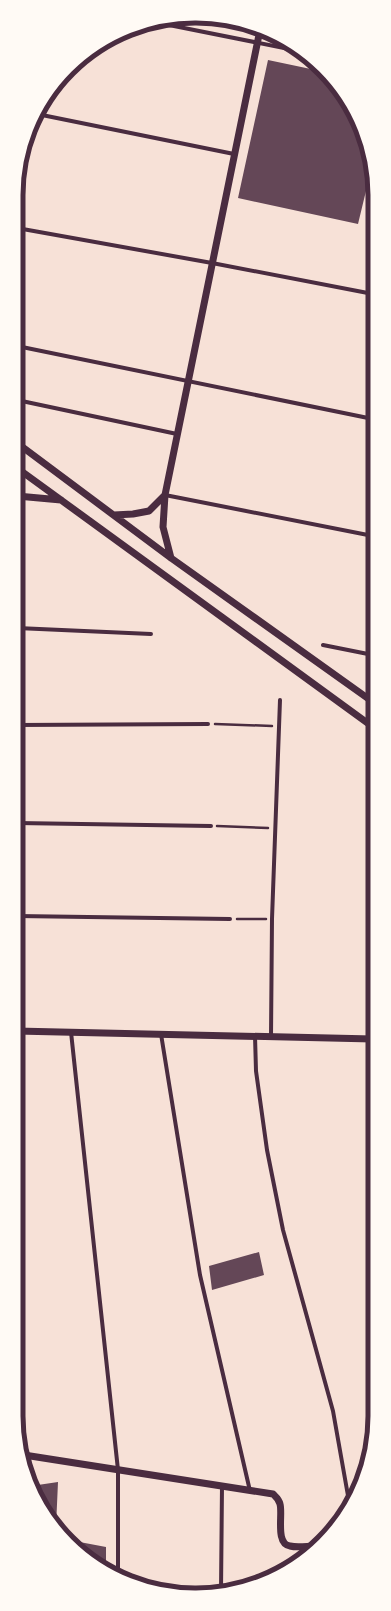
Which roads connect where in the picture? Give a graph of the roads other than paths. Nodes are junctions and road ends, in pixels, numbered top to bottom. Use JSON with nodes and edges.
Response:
{"nodes":[{"id":1,"x":168,"y":25,"type":"edge"},
{"id":2,"x":259,"y":35,"type":"edge"},
{"id":3,"x":257,"y":43,"type":"junction"},
{"id":4,"x":286,"y":49,"type":"edge"},
{"id":5,"x":43,"y":115,"type":"edge"},
{"id":6,"x":234,"y":154,"type":"junction"},
{"id":7,"x":23,"y":229,"type":"edge"},
{"id":8,"x":212,"y":263,"type":"junction"},
{"id":9,"x":368,"y":293,"type":"edge"},
{"id":10,"x":23,"y":347,"type":"edge"},
{"id":11,"x":188,"y":381,"type":"junction"},
{"id":12,"x":23,"y":401,"type":"edge"},
{"id":13,"x":368,"y":418,"type":"edge"},
{"id":14,"x":177,"y":434,"type":"junction"},
{"id":15,"x":23,"y":447,"type":"edge"},
{"id":16,"x":23,"y":472,"type":"edge"},
{"id":17,"x":165,"y":495,"type":"junction"},
{"id":18,"x":23,"y":497,"type":"edge"},
{"id":19,"x":62,"y":500,"type":"junction"},
{"id":20,"x":114,"y":515,"type":"junction"},
{"id":21,"x":368,"y":535,"type":"edge"},
{"id":22,"x":171,"y":558,"type":"junction"},
{"id":23,"x":23,"y":628,"type":"edge"},
{"id":24,"x":151,"y":634,"type":"dead end"},
{"id":25,"x":323,"y":645,"type":"dead end"},
{"id":26,"x":368,"y":655,"type":"edge"},
{"id":27,"x":368,"y":698,"type":"edge"},
{"id":28,"x":280,"y":700,"type":"dead end"},
{"id":29,"x":368,"y":722,"type":"edge"},
{"id":30,"x":208,"y":724,"type":"road end"},
{"id":31,"x":23,"y":725,"type":"edge"},
{"id":32,"x":23,"y":823,"type":"edge"},
{"id":33,"x":211,"y":826,"type":"road end"},
{"id":34,"x":23,"y":916,"type":"edge"},
{"id":35,"x":230,"y":919,"type":"road end"},
{"id":36,"x":23,"y":1031,"type":"edge"},
{"id":37,"x":71,"y":1032,"type":"junction"},
{"id":38,"x":161,"y":1034,"type":"junction"},
{"id":39,"x":255,"y":1036,"type":"junction"},
{"id":40,"x":271,"y":1037,"type":"junction"},
{"id":41,"x":368,"y":1039,"type":"edge"},
{"id":42,"x":28,"y":1456,"type":"edge"},
{"id":43,"x":118,"y":1470,"type":"junction"},
{"id":44,"x":222,"y":1486,"type":"junction"},
{"id":45,"x":250,"y":1491,"type":"junction"},
{"id":46,"x":348,"y":1496,"type":"edge"},
{"id":47,"x":308,"y":1546,"type":"edge"},
{"id":48,"x":118,"y":1570,"type":"edge"},
{"id":49,"x":221,"y":1586,"type":"edge"}],
"edges":[{"from":1,"to":3,"type":"street"},
{"from":2,"to":3,"type":"street"},
{"from":3,"to":4,"type":"street"},
{"from":3,"to":6,"type":"street"},
{"from":5,"to":6,"type":"street"},
{"from":6,"to":8,"type":"street"},
{"from":7,"to":8,"type":"street"},
{"from":8,"to":9,"type":"street"},
{"from":8,"to":11,"type":"street"},
{"from":10,"to":11,"type":"street"},
{"from":11,"to":13,"type":"street"},
{"from":11,"to":14,"type":"street"},
{"from":12,"to":14,"type":"street"},
{"from":14,"to":17,"type":"street"},
{"from":15,"to":20,"type":"street"},
{"from":16,"to":19,"type":"street"},
{"from":17,"to":20,"type":"street"},
{"from":17,"to":21,"type":"street"},
{"from":17,"to":22,"type":"street"},
{"from":18,"to":19,"type":"street"},
{"from":19,"to":29,"type":"street"},
{"from":20,"to":22,"type":"street"},
{"from":22,"to":27,"type":"street"},
{"from":23,"to":24,"type":"street"},
{"from":25,"to":26,"type":"street"},
{"from":28,"to":40,"type":"street"},
{"from":30,"to":31,"type":"street"},
{"from":32,"to":33,"type":"street"},
{"from":34,"to":35,"type":"street"},
{"from":36,"to":37,"type":"street"},
{"from":37,"to":38,"type":"street"},
{"from":37,"to":43,"type":"street"},
{"from":38,"to":39,"type":"street"},
{"from":38,"to":45,"type":"street"},
{"from":39,"to":40,"type":"street"},
{"from":39,"to":46,"type":"street"},
{"from":40,"to":41,"type":"street"},
{"from":42,"to":43,"type":"street"},
{"from":43,"to":44,"type":"street"},
{"from":43,"to":48,"type":"street"},
{"from":44,"to":45,"type":"street"},
{"from":44,"to":49,"type":"street"},
{"from":45,"to":47,"type":"street"}]}
